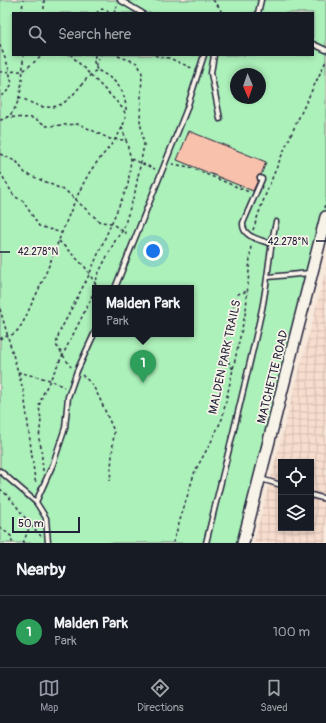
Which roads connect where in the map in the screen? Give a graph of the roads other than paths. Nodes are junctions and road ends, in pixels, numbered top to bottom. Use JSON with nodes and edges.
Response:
{"nodes":[{"id":1,"x":120,"y":0,"type":"edge"},
{"id":2,"x":261,"y":0,"type":"edge"},
{"id":3,"x":140,"y":12,"type":"edge"},
{"id":4,"x":258,"y":12,"type":"edge"},
{"id":5,"x":314,"y":44,"type":"edge"},
{"id":6,"x":326,"y":50,"type":"edge"},
{"id":7,"x":204,"y":56,"type":"edge"},
{"id":8,"x":214,"y":56,"type":"edge"},
{"id":9,"x":220,"y":119,"type":"dead end"},
{"id":10,"x":260,"y":178,"type":"dead end"},
{"id":11,"x":326,"y":217,"type":"edge"},
{"id":12,"x":276,"y":222,"type":"dead end"},
{"id":13,"x":271,"y":244,"type":"junction"},
{"id":14,"x":312,"y":273,"type":"junction"},
{"id":15,"x":268,"y":277,"type":"junction"},
{"id":16,"x":116,"y":285,"type":"edge"},
{"id":17,"x":93,"y":337,"type":"edge"},
{"id":18,"x":0,"y":471,"type":"edge"},
{"id":19,"x":261,"y":478,"type":"junction"},
{"id":20,"x":278,"y":484,"type":"edge"},
{"id":21,"x":314,"y":496,"type":"edge"},
{"id":22,"x":326,"y":499,"type":"edge"},
{"id":23,"x":36,"y":502,"type":"junction"},
{"id":24,"x":48,"y":543,"type":"edge"},
{"id":25,"x":206,"y":543,"type":"edge"},
{"id":26,"x":243,"y":543,"type":"edge"}],
"edges":[{"from":1,"to":3,"type":"lane"},
{"from":2,"to":4,"type":"lane"},
{"from":5,"to":6,"type":"lane"},
{"from":7,"to":16,"type":"lane"},
{"from":8,"to":9,"type":"lane"},
{"from":10,"to":13,"type":"lane"},
{"from":11,"to":14,"type":"main road","name":"MATCHETTE ROAD"},
{"from":12,"to":13,"type":"lane"},
{"from":13,"to":15,"type":"lane"},
{"from":14,"to":15,"type":"lane"},
{"from":14,"to":19,"type":"main road","name":"MATCHETTE ROAD"},
{"from":15,"to":25,"type":"lane"},
{"from":17,"to":23,"type":"lane"},
{"from":18,"to":23,"type":"lane"},
{"from":19,"to":20,"type":"lane"},
{"from":19,"to":26,"type":"main road","name":"MATCHETTE ROAD"},
{"from":21,"to":22,"type":"lane"},
{"from":23,"to":24,"type":"lane"}]}
